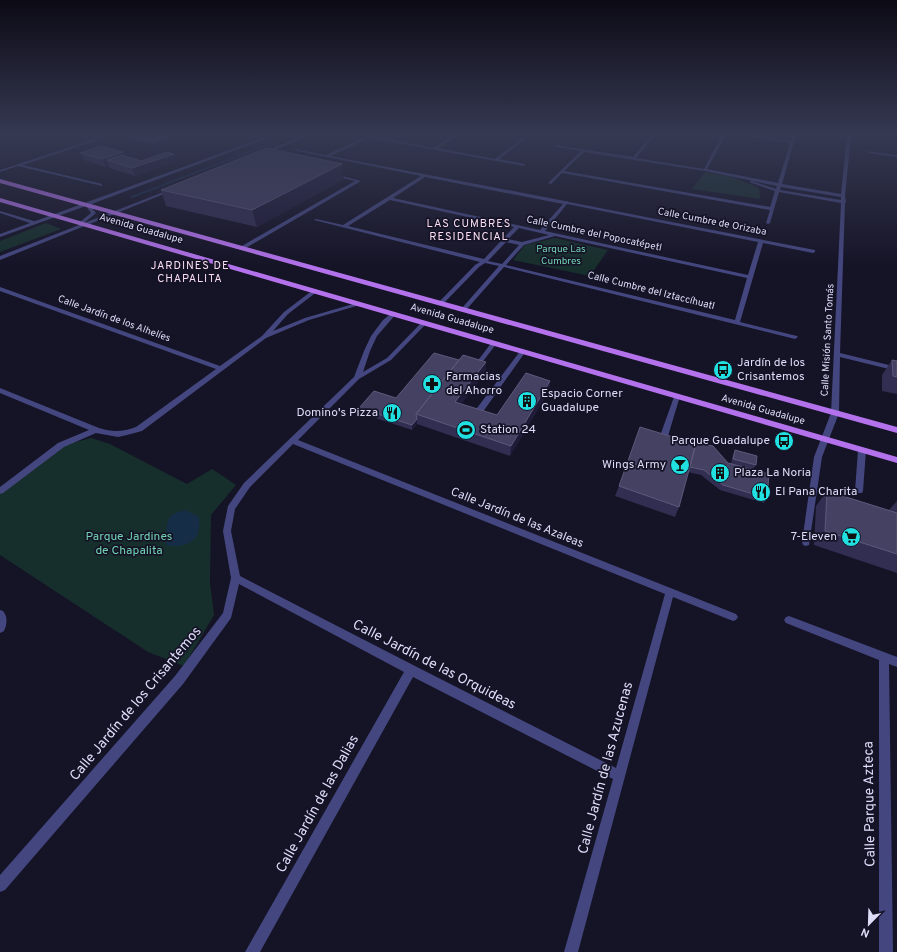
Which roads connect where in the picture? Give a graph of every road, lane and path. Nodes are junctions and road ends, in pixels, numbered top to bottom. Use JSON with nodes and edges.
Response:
{"nodes":[{"id":1,"x":78,"y":179,"type":"edge"},
{"id":2,"x":155,"y":179,"type":"edge"},
{"id":3,"x":353,"y":179,"type":"edge"},
{"id":4,"x":417,"y":179,"type":"edge"},
{"id":5,"x":453,"y":179,"type":"edge"},
{"id":6,"x":554,"y":179,"type":"edge"},
{"id":7,"x":604,"y":179,"type":"edge"},
{"id":8,"x":744,"y":179,"type":"edge"},
{"id":9,"x":752,"y":179,"type":"edge"},
{"id":10,"x":781,"y":179,"type":"edge"},
{"id":11,"x":846,"y":179,"type":"edge"},
{"id":12,"x":0,"y":181,"type":"edge"},
{"id":13,"x":550,"y":183,"type":"dead end"},
{"id":14,"x":101,"y":185,"type":"dead end"},
{"id":15,"x":779,"y":185,"type":"junction"},
{"id":16,"x":174,"y":188,"type":"edge"},
{"id":17,"x":778,"y":191,"type":"junction"},
{"id":18,"x":388,"y":198,"type":"junction"},
{"id":19,"x":844,"y":199,"type":"junction"},
{"id":20,"x":0,"y":200,"type":"edge"},
{"id":21,"x":567,"y":202,"type":"junction"},
{"id":22,"x":87,"y":205,"type":"junction"},
{"id":23,"x":772,"y":209,"type":"junction"},
{"id":24,"x":0,"y":212,"type":"edge"},
{"id":25,"x":113,"y":213,"type":"junction"},
{"id":26,"x":56,"y":216,"type":"junction"},
{"id":27,"x":316,"y":220,"type":"dead end"},
{"id":28,"x":35,"y":223,"type":"junction"},
{"id":29,"x":84,"y":223,"type":"junction"},
{"id":30,"x":768,"y":223,"type":"dead end"},
{"id":31,"x":344,"y":227,"type":"junction"},
{"id":32,"x":517,"y":227,"type":"junction"},
{"id":33,"x":541,"y":232,"type":"junction"},
{"id":34,"x":554,"y":235,"type":"junction"},
{"id":35,"x":0,"y":236,"type":"edge"},
{"id":36,"x":504,"y":240,"type":"junction"},
{"id":37,"x":761,"y":240,"type":"junction"},
{"id":38,"x":522,"y":244,"type":"junction"},
{"id":39,"x":242,"y":248,"type":"junction"},
{"id":40,"x":813,"y":251,"type":"dead end"},
{"id":41,"x":0,"y":258,"type":"edge"},
{"id":42,"x":485,"y":261,"type":"junction"},
{"id":43,"x":503,"y":266,"type":"junction"},
{"id":44,"x":750,"y":277,"type":"junction"},
{"id":45,"x":0,"y":289,"type":"edge"},
{"id":46,"x":315,"y":291,"type":"junction"},
{"id":47,"x":11,"y":293,"type":"junction"},
{"id":48,"x":0,"y":296,"type":"edge"},
{"id":49,"x":441,"y":302,"type":"junction"},
{"id":50,"x":360,"y":304,"type":"junction"},
{"id":51,"x":464,"y":309,"type":"junction"},
{"id":52,"x":393,"y":314,"type":"junction"},
{"id":53,"x":424,"y":323,"type":"junction"},
{"id":54,"x":737,"y":323,"type":"junction"},
{"id":55,"x":264,"y":337,"type":"junction"},
{"id":56,"x":795,"y":337,"type":"dead end"},
{"id":57,"x":494,"y":343,"type":"junction"},
{"id":58,"x":523,"y":351,"type":"junction"},
{"id":59,"x":838,"y":354,"type":"junction"},
{"id":60,"x":475,"y":368,"type":"edge"},
{"id":61,"x":221,"y":369,"type":"junction"},
{"id":62,"x":897,"y":369,"type":"edge"},
{"id":63,"x":357,"y":378,"type":"junction"},
{"id":64,"x":0,"y":390,"type":"edge"},
{"id":65,"x":677,"y":396,"type":"junction"},
{"id":66,"x":835,"y":413,"type":"junction"},
{"id":67,"x":477,"y":414,"type":"edge"},
{"id":68,"x":96,"y":430,"type":"junction"},
{"id":69,"x":897,"y":430,"type":"edge"},
{"id":70,"x":664,"y":436,"type":"edge"},
{"id":71,"x":825,"y":439,"type":"junction"},
{"id":72,"x":292,"y":441,"type":"junction"},
{"id":73,"x":862,"y":450,"type":"junction"},
{"id":74,"x":897,"y":460,"type":"edge"},
{"id":75,"x":859,"y":490,"type":"dead end"},
{"id":76,"x":0,"y":491,"type":"edge"},
{"id":77,"x":806,"y":542,"type":"dead end"},
{"id":78,"x":236,"y":578,"type":"junction"},
{"id":79,"x":670,"y":592,"type":"junction"},
{"id":80,"x":0,"y":614,"type":"edge"},
{"id":81,"x":733,"y":617,"type":"dead end"},
{"id":82,"x":789,"y":620,"type":"dead end"},
{"id":83,"x":1,"y":626,"type":"edge"},
{"id":84,"x":884,"y":657,"type":"junction"},
{"id":85,"x":897,"y":662,"type":"edge"},
{"id":86,"x":411,"y":670,"type":"junction"},
{"id":87,"x":620,"y":776,"type":"junction"},
{"id":88,"x":0,"y":884,"type":"edge"},
{"id":89,"x":252,"y":952,"type":"edge"},
{"id":90,"x":571,"y":952,"type":"edge"},
{"id":91,"x":886,"y":952,"type":"edge"}],
"edges":[{"from":1,"to":14,"type":"street"},
{"from":2,"to":22,"type":"street"},
{"from":3,"to":39,"type":"street"},
{"from":4,"to":18,"type":"street"},
{"from":5,"to":21,"type":"street","name":"Calle Cumbre de Orizaba"},
{"from":6,"to":13,"type":"street"},
{"from":7,"to":23,"type":"street"},
{"from":8,"to":17,"type":"street"},
{"from":9,"to":15,"type":"street"},
{"from":10,"to":15,"type":"street"},
{"from":11,"to":19,"type":"street","name":"Calle Misión Santo Tomás"},
{"from":12,"to":22,"type":"main road","name":"Avenida Guadalupe"},
{"from":15,"to":17,"type":"street"},
{"from":15,"to":19,"type":"street"},
{"from":16,"to":25,"type":"street"},
{"from":17,"to":19,"type":"street"},
{"from":17,"to":23,"type":"street"},
{"from":18,"to":31,"type":"street"},
{"from":18,"to":32,"type":"street","name":"Calle Cumbre del Popocatépetl"},
{"from":19,"to":59,"type":"street","name":"Calle Misión Santo Tomás"},
{"from":20,"to":26,"type":"main road","name":"Avenida Guadalupe"},
{"from":21,"to":33,"type":"street"},
{"from":21,"to":37,"type":"street","name":"Calle Cumbre de Orizaba"},
{"from":22,"to":25,"type":"main road","name":"Avenida Guadalupe"},
{"from":22,"to":26,"type":"street"},
{"from":22,"to":29,"type":"street"},
{"from":23,"to":30,"type":"street"},
{"from":24,"to":28,"type":"street"},
{"from":25,"to":29,"type":"street"},
{"from":25,"to":39,"type":"main road","name":"Avenida Guadalupe"},
{"from":26,"to":28,"type":"street"},
{"from":26,"to":29,"type":"main road","name":"Avenida Guadalupe"},
{"from":27,"to":31,"type":"street","name":"Calle Cumbre del Iztaccíhuatl"},
{"from":28,"to":35,"type":"street"},
{"from":29,"to":41,"type":"street"},
{"from":29,"to":46,"type":"main road","name":"Avenida Guadalupe"},
{"from":31,"to":42,"type":"street","name":"Calle Cumbre del Iztaccíhuatl"},
{"from":32,"to":33,"type":"street","name":"Calle Cumbre del Popocatépetl"},
{"from":32,"to":36,"type":"street"},
{"from":33,"to":34,"type":"street","name":"Calle Cumbre del Popocatépetl"},
{"from":34,"to":38,"type":"street"},
{"from":34,"to":44,"type":"street","name":"Calle Cumbre del Popocatépetl"},
{"from":36,"to":38,"type":"street"},
{"from":36,"to":42,"type":"street"},
{"from":37,"to":40,"type":"street","name":"Calle Cumbre de Orizaba"},
{"from":37,"to":44,"type":"street"},
{"from":38,"to":43,"type":"street"},
{"from":39,"to":49,"type":"main road","name":"Avenida Guadalupe"},
{"from":42,"to":43,"type":"street","name":"Calle Cumbre del Iztaccíhuatl"},
{"from":42,"to":49,"type":"street"},
{"from":43,"to":51,"type":"street"},
{"from":43,"to":54,"type":"street","name":"Calle Cumbre del Iztaccíhuatl"},
{"from":44,"to":54,"type":"street"},
{"from":45,"to":47,"type":"street","name":"Calle Jardín de los Alhelíes"},
{"from":46,"to":50,"type":"main road","name":"Avenida Guadalupe"},
{"from":46,"to":55,"type":"street"},
{"from":47,"to":48,"type":"street"},
{"from":47,"to":61,"type":"street","name":"Calle Jardín de los Alhelíes"},
{"from":49,"to":51,"type":"main road","name":"Avenida Guadalupe"},
{"from":50,"to":52,"type":"main road","name":"Avenida Guadalupe"},
{"from":50,"to":55,"type":"street"},
{"from":51,"to":66,"type":"main road","name":"Avenida Guadalupe"},
{"from":52,"to":53,"type":"main road","name":"Avenida Guadalupe"},
{"from":52,"to":63,"type":"street","name":"Calle Jardín de los Crisantemos"},
{"from":53,"to":57,"type":"main road","name":"Avenida Guadalupe"},
{"from":53,"to":63,"type":"street","name":"Calle Jardín de los Crisantemos"},
{"from":54,"to":56,"type":"street","name":"Calle Cumbre del Iztaccíhuatl"},
{"from":55,"to":61,"type":"street"},
{"from":57,"to":58,"type":"main road","name":"Avenida Guadalupe"},
{"from":57,"to":60,"type":"street"},
{"from":58,"to":65,"type":"main road","name":"Avenida Guadalupe"},
{"from":58,"to":67,"type":"street"},
{"from":59,"to":62,"type":"street"},
{"from":59,"to":66,"type":"street","name":"Calle Misión Santo Tomás"},
{"from":61,"to":68,"type":"street"},
{"from":63,"to":72,"type":"street","name":"Calle Jardín de los Crisantemos"},
{"from":64,"to":68,"type":"street"},
{"from":65,"to":70,"type":"street"},
{"from":65,"to":71,"type":"main road","name":"Avenida Guadalupe"},
{"from":66,"to":69,"type":"main road","name":"Avenida Guadalupe"},
{"from":66,"to":71,"type":"street","name":"Calle Misión Santo Tomás"},
{"from":68,"to":76,"type":"street"},
{"from":71,"to":73,"type":"main road","name":"Avenida Guadalupe"},
{"from":71,"to":77,"type":"street","name":"Calle Misión Santo Tomás"},
{"from":72,"to":78,"type":"street","name":"Calle Jardín de los Crisantemos"},
{"from":72,"to":79,"type":"street","name":"Calle Jardín de las Azaleas"},
{"from":73,"to":74,"type":"main road","name":"Avenida Guadalupe"},
{"from":73,"to":75,"type":"street"},
{"from":78,"to":86,"type":"street","name":"Calle Jardín de las Orquideas"},
{"from":78,"to":88,"type":"street","name":"Calle Jardín de los Crisantemos"},
{"from":79,"to":81,"type":"street","name":"Calle Jardín de las Azaleas"},
{"from":79,"to":87,"type":"street","name":"Calle Jardín de las Azucenas"},
{"from":80,"to":83,"type":"street"},
{"from":82,"to":84,"type":"street"},
{"from":84,"to":85,"type":"street"},
{"from":84,"to":91,"type":"street","name":"Calle Parque Azteca"},
{"from":86,"to":87,"type":"street","name":"Calle Jardín de las Orquideas"},
{"from":86,"to":89,"type":"street","name":"Calle Jardín de las Dalias"},
{"from":87,"to":90,"type":"street","name":"Calle Jardín de las Azucenas"}]}
